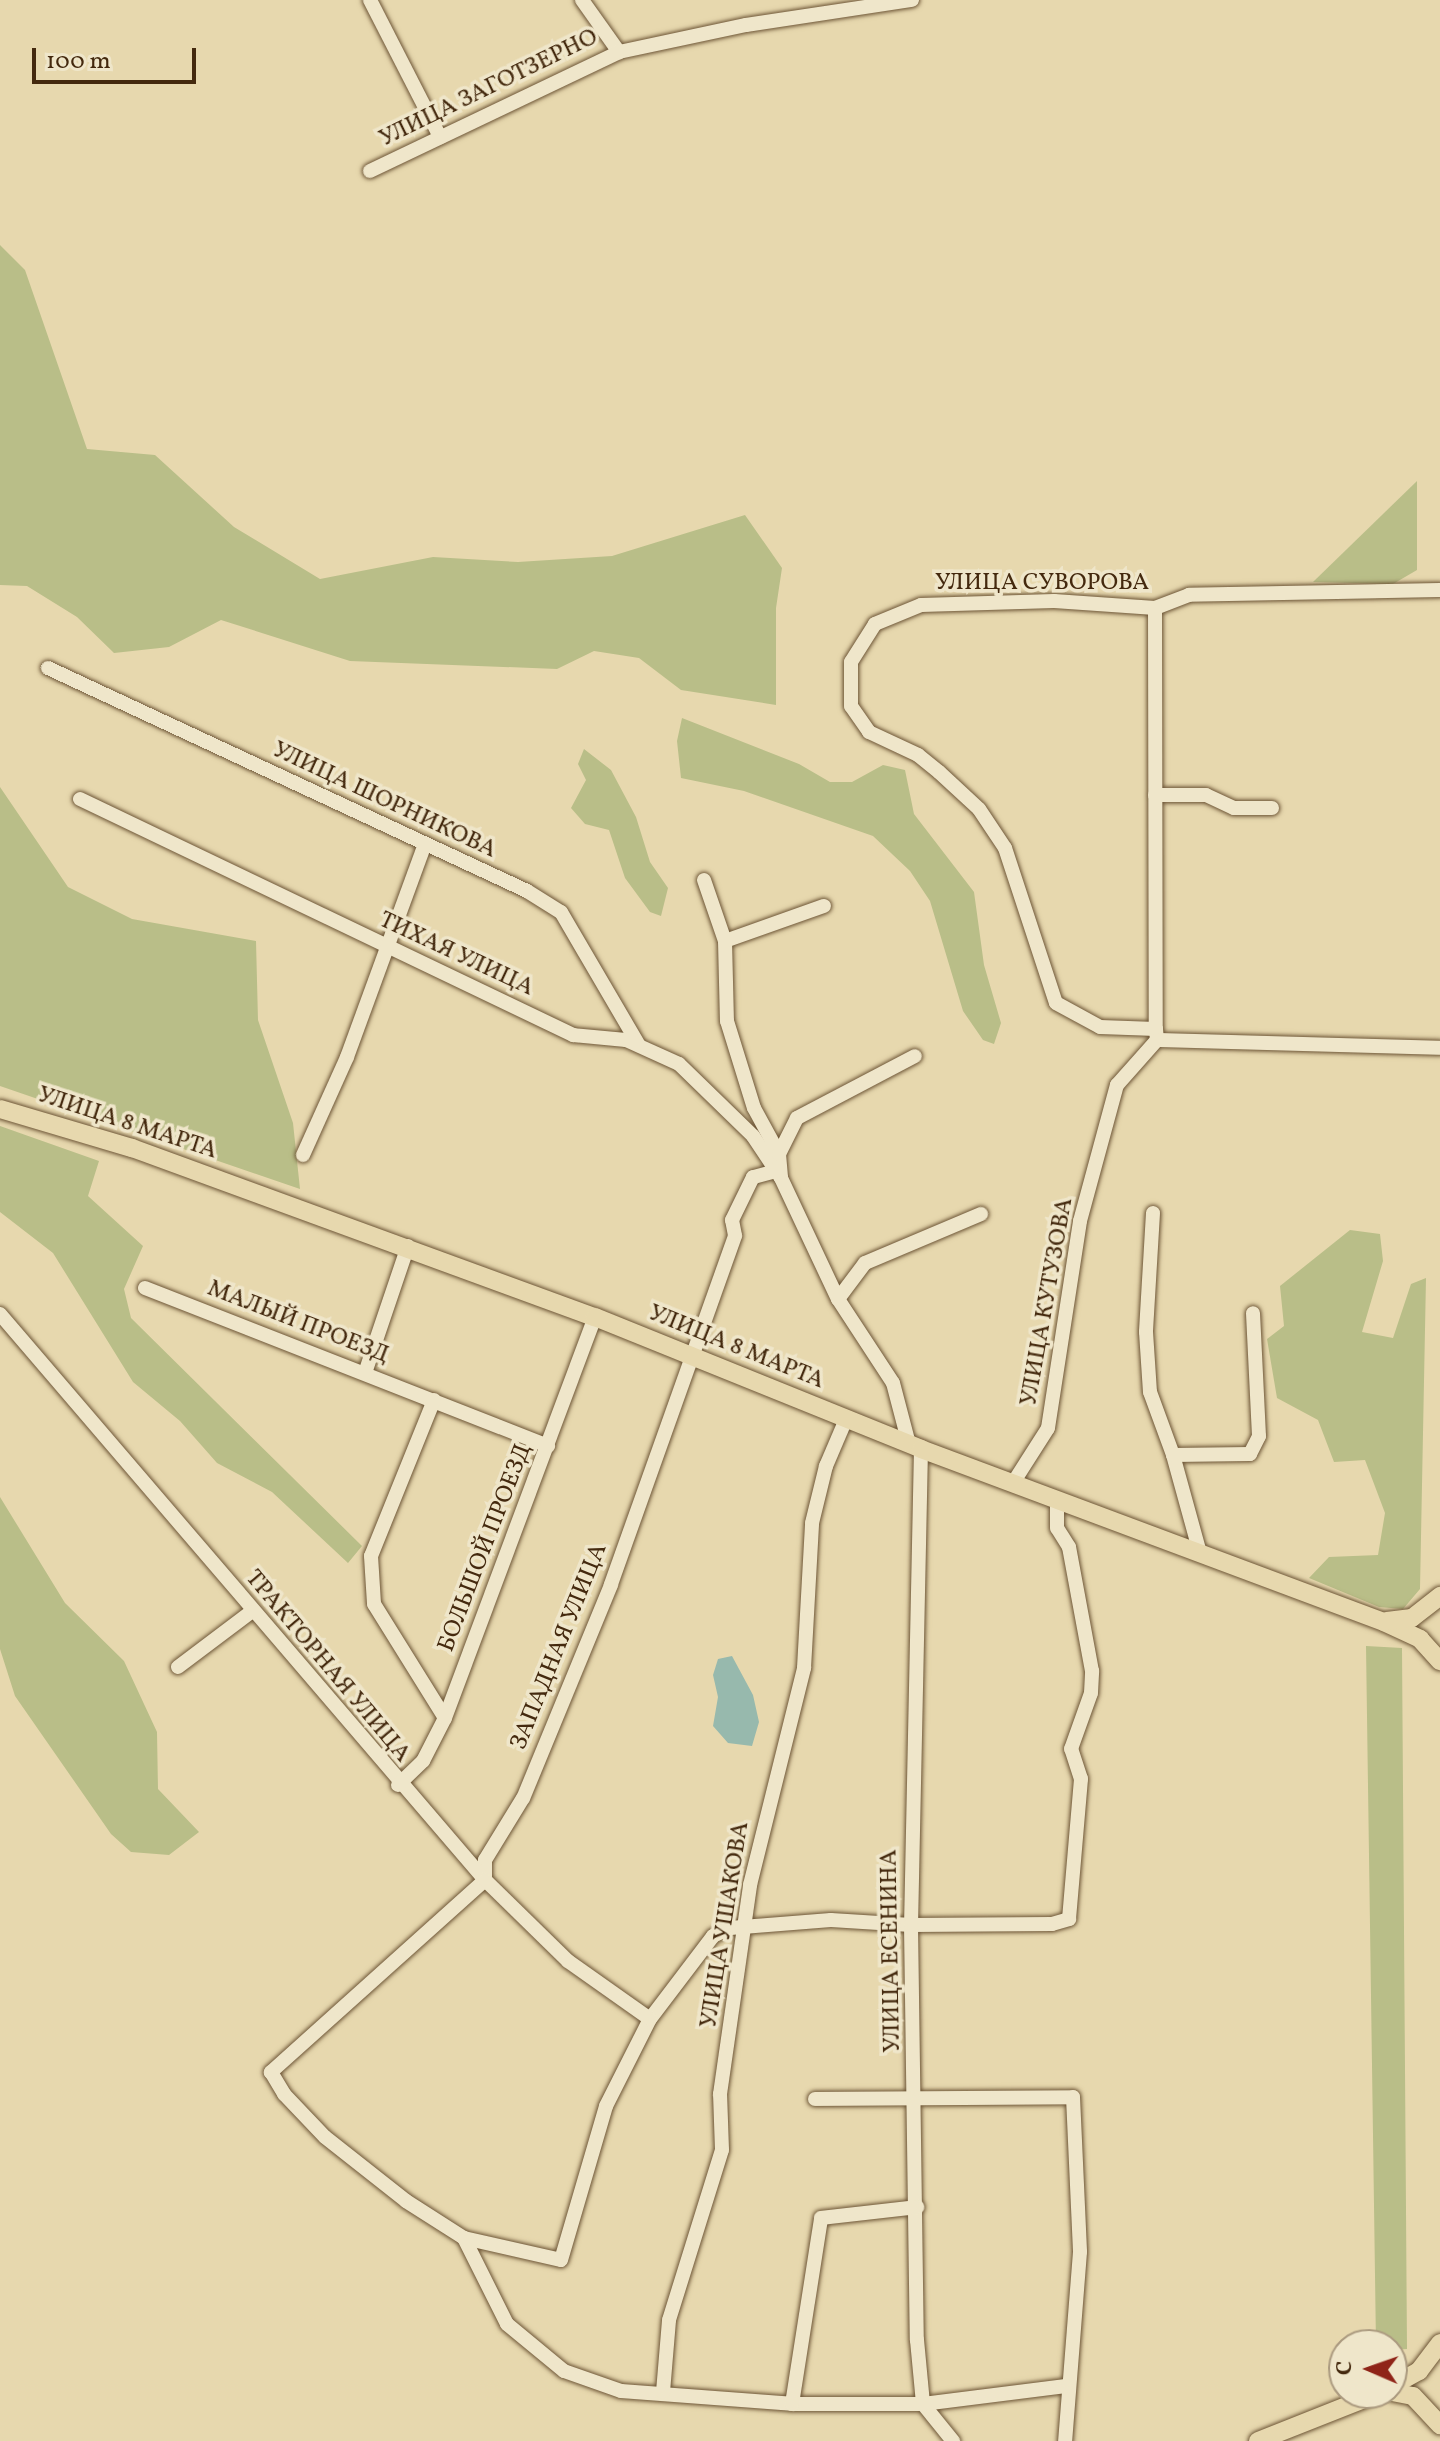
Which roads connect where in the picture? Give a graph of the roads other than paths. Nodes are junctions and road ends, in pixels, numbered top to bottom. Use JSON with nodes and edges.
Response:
{"nodes":[{"id":1,"x":370,"y":0,"type":"edge"},
{"id":2,"x":582,"y":0,"type":"edge"},
{"id":3,"x":912,"y":0,"type":"edge"},
{"id":4,"x":619,"y":52,"type":"junction"},
{"id":5,"x":440,"y":137,"type":"junction"},
{"id":6,"x":370,"y":171,"type":"dead end"},
{"id":7,"x":1440,"y":590,"type":"edge"},
{"id":8,"x":1155,"y":608,"type":"junction"},
{"id":9,"x":48,"y":668,"type":"dead end"},
{"id":10,"x":1155,"y":795,"type":"junction"},
{"id":11,"x":80,"y":799,"type":"dead end"},
{"id":12,"x":1272,"y":808,"type":"dead end"},
{"id":13,"x":425,"y":844,"type":"junction"},
{"id":14,"x":704,"y":880,"type":"dead end"},
{"id":15,"x":824,"y":906,"type":"dead end"},
{"id":16,"x":725,"y":941,"type":"junction"},
{"id":17,"x":387,"y":947,"type":"junction"},
{"id":18,"x":1156,"y":1035,"type":"junction"},
{"id":19,"x":638,"y":1044,"type":"junction"},
{"id":20,"x":1440,"y":1048,"type":"edge"},
{"id":21,"x":915,"y":1056,"type":"dead end"},
{"id":22,"x":0,"y":1109,"type":"edge"},
{"id":23,"x":779,"y":1154,"type":"junction"},
{"id":24,"x":303,"y":1155,"type":"dead end"},
{"id":25,"x":779,"y":1175,"type":"junction"},
{"id":26,"x":1153,"y":1213,"type":"dead end"},
{"id":27,"x":981,"y":1214,"type":"dead end"},
{"id":28,"x":408,"y":1246,"type":"junction"},
{"id":29,"x":145,"y":1288,"type":"dead end"},
{"id":30,"x":838,"y":1299,"type":"junction"},
{"id":31,"x":1253,"y":1313,"type":"dead end"},
{"id":32,"x":0,"y":1314,"type":"edge"},
{"id":33,"x":595,"y":1317,"type":"junction"},
{"id":34,"x":689,"y":1356,"type":"junction"},
{"id":35,"x":365,"y":1373,"type":"junction"},
{"id":36,"x":434,"y":1400,"type":"junction"},
{"id":37,"x":846,"y":1419,"type":"junction"},
{"id":38,"x":548,"y":1446,"type":"junction"},
{"id":39,"x":915,"y":1446,"type":"junction"},
{"id":40,"x":1173,"y":1455,"type":"junction"},
{"id":41,"x":1013,"y":1483,"type":"junction"},
{"id":42,"x":1057,"y":1500,"type":"junction"},
{"id":43,"x":1200,"y":1553,"type":"junction"},
{"id":44,"x":1440,"y":1596,"type":"edge"},
{"id":45,"x":251,"y":1612,"type":"junction"},
{"id":46,"x":1384,"y":1622,"type":"junction"},
{"id":47,"x":1440,"y":1661,"type":"edge"},
{"id":48,"x":178,"y":1667,"type":"dead end"},
{"id":49,"x":445,"y":1718,"type":"junction"},
{"id":50,"x":398,"y":1785,"type":"junction"},
{"id":51,"x":485,"y":1880,"type":"junction"},
{"id":52,"x":911,"y":1925,"type":"junction"},
{"id":53,"x":745,"y":1929,"type":"junction"},
{"id":54,"x":650,"y":2019,"type":"junction"},
{"id":55,"x":917,"y":2097,"type":"junction"},
{"id":56,"x":815,"y":2099,"type":"dead end"},
{"id":57,"x":917,"y":2207,"type":"junction"},
{"id":58,"x":464,"y":2238,"type":"junction"},
{"id":59,"x":1440,"y":2343,"type":"edge"},
{"id":60,"x":1408,"y":2377,"type":"edge"},
{"id":61,"x":1066,"y":2386,"type":"junction"},
{"id":62,"x":663,"y":2392,"type":"junction"},
{"id":63,"x":1408,"y":2395,"type":"edge"},
{"id":64,"x":792,"y":2404,"type":"junction"},
{"id":65,"x":923,"y":2404,"type":"junction"},
{"id":66,"x":1339,"y":2409,"type":"edge"},
{"id":67,"x":1440,"y":2425,"type":"edge"},
{"id":68,"x":953,"y":2441,"type":"edge"},
{"id":69,"x":1065,"y":2441,"type":"edge"},
{"id":70,"x":1258,"y":2441,"type":"edge"}],
"edges":[{"from":1,"to":5,"type":"street"},
{"from":2,"to":4,"type":"street"},
{"from":3,"to":4,"type":"street","name":"УЛИЦА ЗАГОТЗЕРНО"},
{"from":4,"to":5,"type":"street","name":"УЛИЦА ЗАГОТЗЕРНО"},
{"from":5,"to":6,"type":"street","name":"УЛИЦА ЗАГОТЗЕРНО"},
{"from":7,"to":8,"type":"street","name":"УЛИЦА СУВОРОВА"},
{"from":8,"to":10,"type":"street"},
{"from":8,"to":18,"type":"street","name":"УЛИЦА СУВОРОВА"},
{"from":9,"to":13,"type":"street","name":"УЛИЦА ШОРНИКОВА"},
{"from":10,"to":12,"type":"street"},
{"from":10,"to":18,"type":"street"},
{"from":11,"to":17,"type":"street","name":"ТИХАЯ УЛИЦА"},
{"from":13,"to":17,"type":"street"},
{"from":13,"to":19,"type":"street","name":"УЛИЦА ШОРНИКОВА"},
{"from":14,"to":16,"type":"street"},
{"from":15,"to":16,"type":"street"},
{"from":16,"to":23,"type":"street"},
{"from":17,"to":19,"type":"street","name":"ТИХАЯ УЛИЦА"},
{"from":17,"to":24,"type":"street"},
{"from":18,"to":20,"type":"street"},
{"from":18,"to":41,"type":"street","name":"УЛИЦА КУТУЗОВА"},
{"from":19,"to":25,"type":"street","name":"ТИХАЯ УЛИЦА"},
{"from":21,"to":23,"type":"street"},
{"from":22,"to":28,"type":"main road","name":"УЛИЦА 8 МАРТА"},
{"from":23,"to":25,"type":"street"},
{"from":25,"to":30,"type":"street","name":"УЛИЦА ЕСЕНИНА"},
{"from":25,"to":34,"type":"street","name":"ЗАПАДНАЯ УЛИЦА"},
{"from":26,"to":40,"type":"street"},
{"from":27,"to":30,"type":"street"},
{"from":28,"to":33,"type":"main road","name":"УЛИЦА 8 МАРТА"},
{"from":28,"to":35,"type":"street"},
{"from":29,"to":35,"type":"street","name":"МАЛЫЙ ПРОЕЗД"},
{"from":30,"to":39,"type":"street","name":"УЛИЦА ЕСЕНИНА"},
{"from":31,"to":40,"type":"street"},
{"from":32,"to":45,"type":"street","name":"ТРАКТОРНАЯ УЛИЦА"},
{"from":33,"to":34,"type":"main road","name":"УЛИЦА 8 МАРТА"},
{"from":33,"to":38,"type":"street","name":"БОЛЬШОЙ ПРОЕЗД"},
{"from":34,"to":37,"type":"main road","name":"УЛИЦА 8 МАРТА"},
{"from":34,"to":51,"type":"street","name":"ЗАПАДНАЯ УЛИЦА"},
{"from":35,"to":36,"type":"street","name":"МАЛЫЙ ПРОЕЗД"},
{"from":36,"to":38,"type":"street","name":"МАЛЫЙ ПРОЕЗД"},
{"from":36,"to":49,"type":"street"},
{"from":37,"to":39,"type":"main road","name":"УЛИЦА 8 МАРТА"},
{"from":37,"to":53,"type":"street","name":"УЛИЦА УШАКОВА"},
{"from":38,"to":49,"type":"street","name":"БОЛЬШОЙ ПРОЕЗД"},
{"from":39,"to":41,"type":"main road","name":"УЛИЦА 8 МАРТА"},
{"from":39,"to":52,"type":"street","name":"УЛИЦА ЕСЕНИНА"},
{"from":40,"to":43,"type":"street"},
{"from":41,"to":42,"type":"main road","name":"УЛИЦА 8 МАРТА"},
{"from":42,"to":43,"type":"main road","name":"УЛИЦА 8 МАРТА"},
{"from":42,"to":52,"type":"street"},
{"from":43,"to":46,"type":"main road","name":"УЛИЦА 8 МАРТА"},
{"from":44,"to":46,"type":"main road"},
{"from":45,"to":48,"type":"street"},
{"from":45,"to":50,"type":"street","name":"ТРАКТОРНАЯ УЛИЦА"},
{"from":46,"to":47,"type":"main road","name":"УЛИЦА 8 МАРТА"},
{"from":49,"to":50,"type":"street","name":"БОЛЬШОЙ ПРОЕЗД"},
{"from":50,"to":51,"type":"street","name":"ТРАКТОРНАЯ УЛИЦА"},
{"from":51,"to":54,"type":"street","name":"ТРАКТОРНАЯ УЛИЦА"},
{"from":51,"to":58,"type":"street"},
{"from":52,"to":53,"type":"street"},
{"from":52,"to":55,"type":"street","name":"УЛИЦА ЕСЕНИНА"},
{"from":53,"to":54,"type":"street"},
{"from":53,"to":62,"type":"street","name":"УЛИЦА УШАКОВА"},
{"from":54,"to":58,"type":"street"},
{"from":55,"to":56,"type":"street"},
{"from":55,"to":57,"type":"street","name":"УЛИЦА ЕСЕНИНА"},
{"from":55,"to":61,"type":"street"},
{"from":57,"to":64,"type":"street"},
{"from":57,"to":65,"type":"street","name":"УЛИЦА ЕСЕНИНА"},
{"from":58,"to":62,"type":"street"},
{"from":59,"to":60,"type":"main road"},
{"from":61,"to":65,"type":"street"},
{"from":61,"to":69,"type":"street"},
{"from":62,"to":64,"type":"street"},
{"from":63,"to":67,"type":"main road"},
{"from":64,"to":65,"type":"street"},
{"from":65,"to":68,"type":"street"},
{"from":66,"to":70,"type":"main road"}]}
